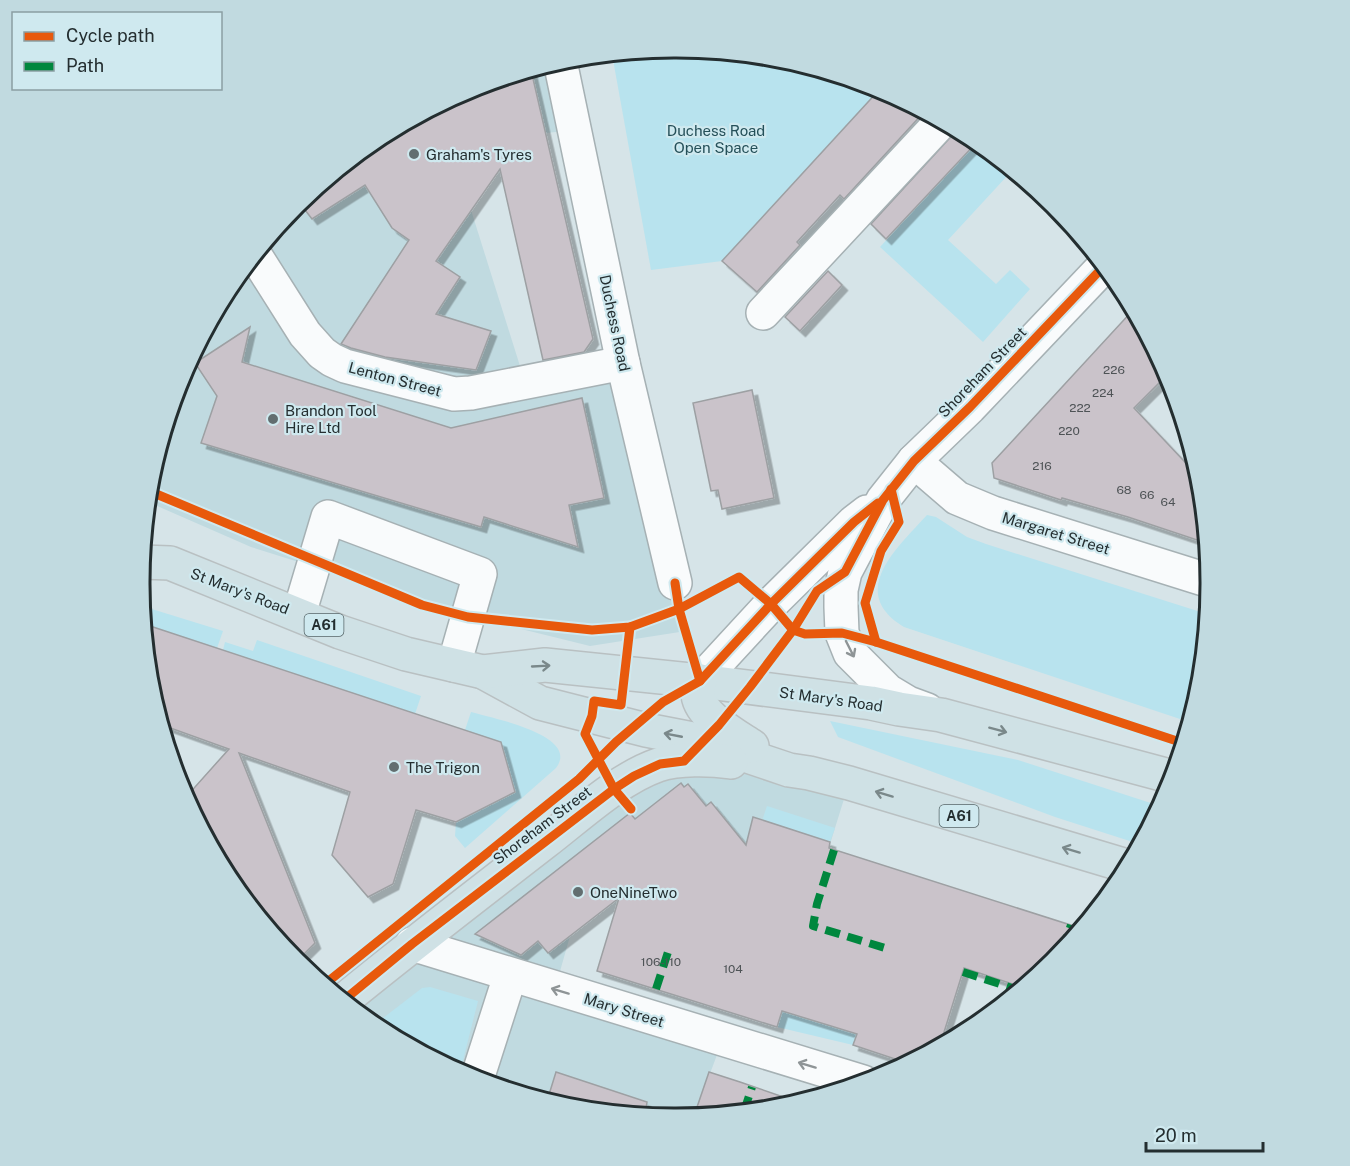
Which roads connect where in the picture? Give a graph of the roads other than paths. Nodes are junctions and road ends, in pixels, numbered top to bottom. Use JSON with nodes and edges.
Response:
{"nodes":[{"id":1,"x":562,"y":71,"type":"edge"},
{"id":2,"x":935,"y":128,"type":"edge"},
{"id":3,"x":260,"y":263,"type":"edge"},
{"id":4,"x":1097,"y":273,"type":"edge"},
{"id":5,"x":763,"y":313,"type":"dead end"},
{"id":6,"x":623,"y":363,"type":"junction"},
{"id":7,"x":914,"y":461,"type":"junction"},
{"id":8,"x":883,"y":500,"type":"junction"},
{"id":9,"x":156,"y":563,"type":"edge"},
{"id":10,"x":1200,"y":578,"type":"edge"},
{"id":11,"x":675,"y":583,"type":"dead end"},
{"id":12,"x":299,"y":614,"type":"junction"},
{"id":13,"x":468,"y":668,"type":"junction"},
{"id":14,"x":700,"y":681,"type":"junction"},
{"id":15,"x":941,"y":715,"type":"junction"},
{"id":16,"x":789,"y":770,"type":"junction"},
{"id":17,"x":1164,"y":774,"type":"edge"},
{"id":18,"x":1118,"y":863,"type":"edge"},
{"id":19,"x":412,"y":944,"type":"junction"},
{"id":20,"x":510,"y":975,"type":"junction"},
{"id":21,"x":351,"y":995,"type":"edge"},
{"id":22,"x":480,"y":1070,"type":"edge"},
{"id":23,"x":848,"y":1078,"type":"edge"}],
"edges":[{"from":1,"to":6,"type":"street","name":"Duchess Road"},
{"from":2,"to":5,"type":"street"},
{"from":3,"to":6,"type":"street","name":"Lenton Street"},
{"from":4,"to":7,"type":"street","name":"Shoreham Street"},
{"from":6,"to":11,"type":"street","name":"Duchess Road"},
{"from":7,"to":8,"type":"street","name":"Shoreham Street"},
{"from":7,"to":10,"type":"street","name":"Margaret Street"},
{"from":8,"to":14,"type":"street","name":"Shoreham Street"},
{"from":8,"to":15,"type":"street","name":"Shoreham Street","one_way":true},
{"from":9,"to":12,"type":"highway","name":"St Mary's Road","number":"A61"},
{"from":12,"to":13,"type":"highway","name":"St Mary's Road","number":"A61"},
{"from":12,"to":13,"type":"street"},
{"from":13,"to":14,"type":"highway","name":"St Mary's Road","number":"A61","one_way":true},
{"from":16,"to":13,"type":"highway","name":"St Mary's Road","number":"A61","one_way":true},
{"from":14,"to":15,"type":"highway","name":"St Mary's Road","number":"A61"},
{"from":14,"to":16,"type":"highway","number":"A61"},
{"from":15,"to":17,"type":"highway","name":"St Mary's Road","number":"A61","one_way":true},
{"from":18,"to":16,"type":"highway","name":"St Mary's Road","number":"A61","one_way":true},
{"from":16,"to":19,"type":"highway","name":"Shoreham Street","number":"A61"},
{"from":19,"to":20,"type":"street","name":"Mary Street"},
{"from":19,"to":21,"type":"highway","name":"Shoreham Street","number":"A61"},
{"from":20,"to":22,"type":"street"},
{"from":23,"to":20,"type":"street","name":"Mary Street","one_way":true}]}
